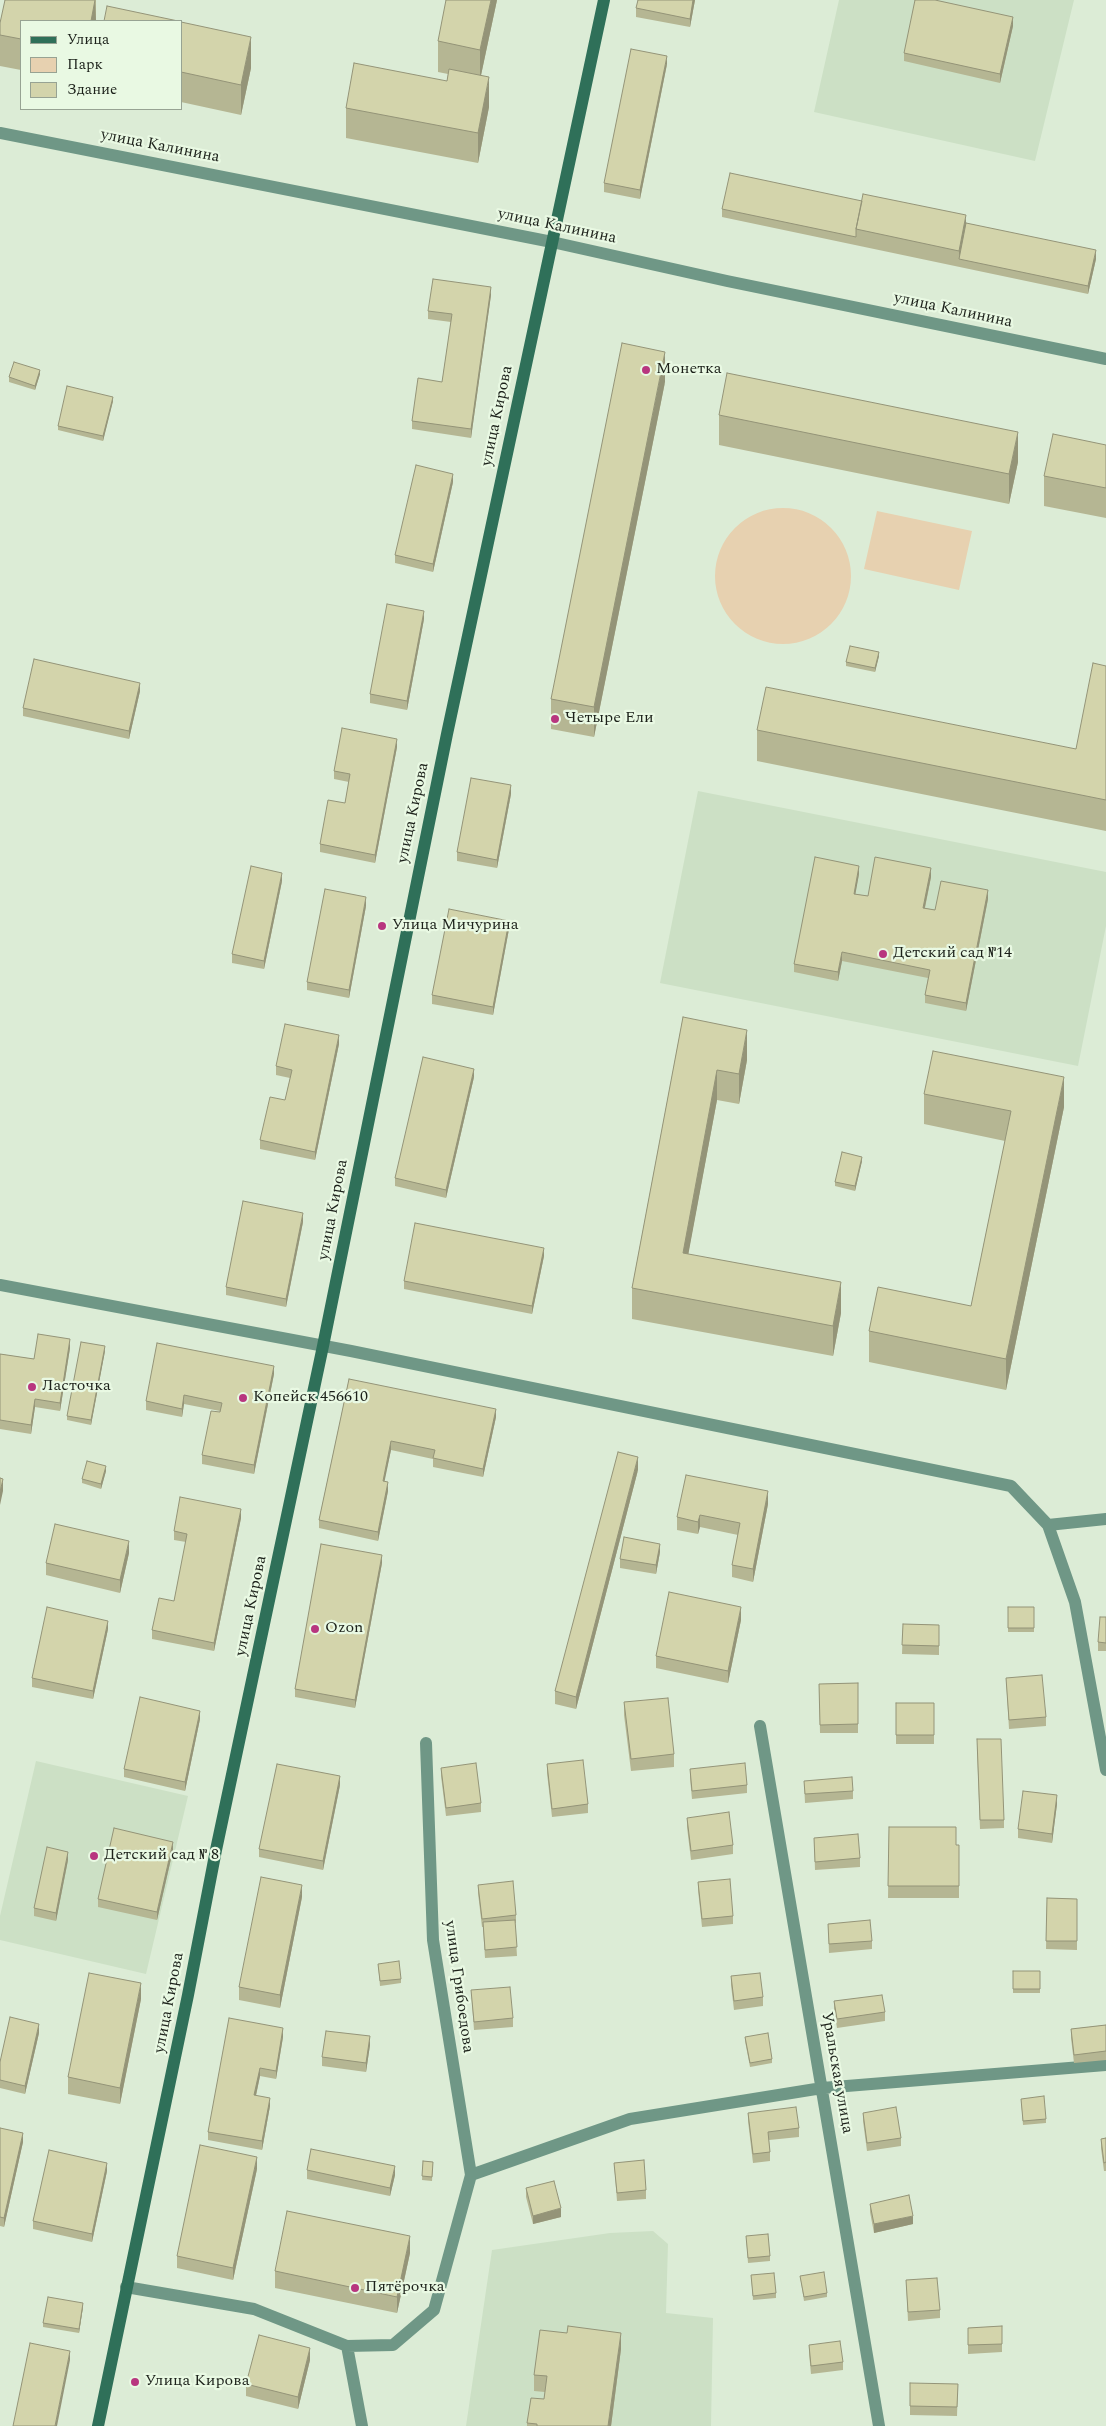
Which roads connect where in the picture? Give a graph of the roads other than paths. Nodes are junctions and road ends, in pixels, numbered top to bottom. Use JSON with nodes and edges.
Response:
{"nodes":[{"id":1,"x":604,"y":0,"type":"edge"},
{"id":2,"x":0,"y":133,"type":"edge"},
{"id":3,"x":552,"y":242,"type":"junction"},
{"id":4,"x":1106,"y":360,"type":"edge"},
{"id":5,"x":0,"y":1285,"type":"edge"},
{"id":6,"x":323,"y":1346,"type":"junction"},
{"id":7,"x":1106,"y":1519,"type":"edge"},
{"id":8,"x":1048,"y":1525,"type":"junction"},
{"id":9,"x":760,"y":1726,"type":"dead end"},
{"id":10,"x":426,"y":1743,"type":"dead end"},
{"id":11,"x":1106,"y":1770,"type":"edge"},
{"id":12,"x":1106,"y":2065,"type":"edge"},
{"id":13,"x":822,"y":2088,"type":"junction"},
{"id":14,"x":471,"y":2175,"type":"junction"},
{"id":15,"x":126,"y":2287,"type":"junction"},
{"id":16,"x":347,"y":2346,"type":"junction"},
{"id":17,"x":98,"y":2426,"type":"edge"},
{"id":18,"x":362,"y":2426,"type":"edge"},
{"id":19,"x":879,"y":2426,"type":"edge"}],
"edges":[{"from":1,"to":3,"type":"main road","name":"улица Кирова"},
{"from":2,"to":3,"type":"street","name":"улица Калинина"},
{"from":3,"to":4,"type":"street","name":"улица Калинина"},
{"from":3,"to":6,"type":"main road","name":"улица Кирова"},
{"from":5,"to":6,"type":"street"},
{"from":6,"to":8,"type":"street"},
{"from":6,"to":15,"type":"main road","name":"улица Кирова"},
{"from":7,"to":8,"type":"street"},
{"from":8,"to":11,"type":"street"},
{"from":9,"to":13,"type":"street","name":"Уральская улица"},
{"from":10,"to":14,"type":"street","name":"улица Грибоедова"},
{"from":12,"to":13,"type":"street"},
{"from":13,"to":14,"type":"street"},
{"from":13,"to":19,"type":"street","name":"Уральская улица"},
{"from":14,"to":16,"type":"street"},
{"from":15,"to":16,"type":"street"},
{"from":15,"to":17,"type":"main road","name":"улица Кирова"},
{"from":16,"to":18,"type":"street"}]}
